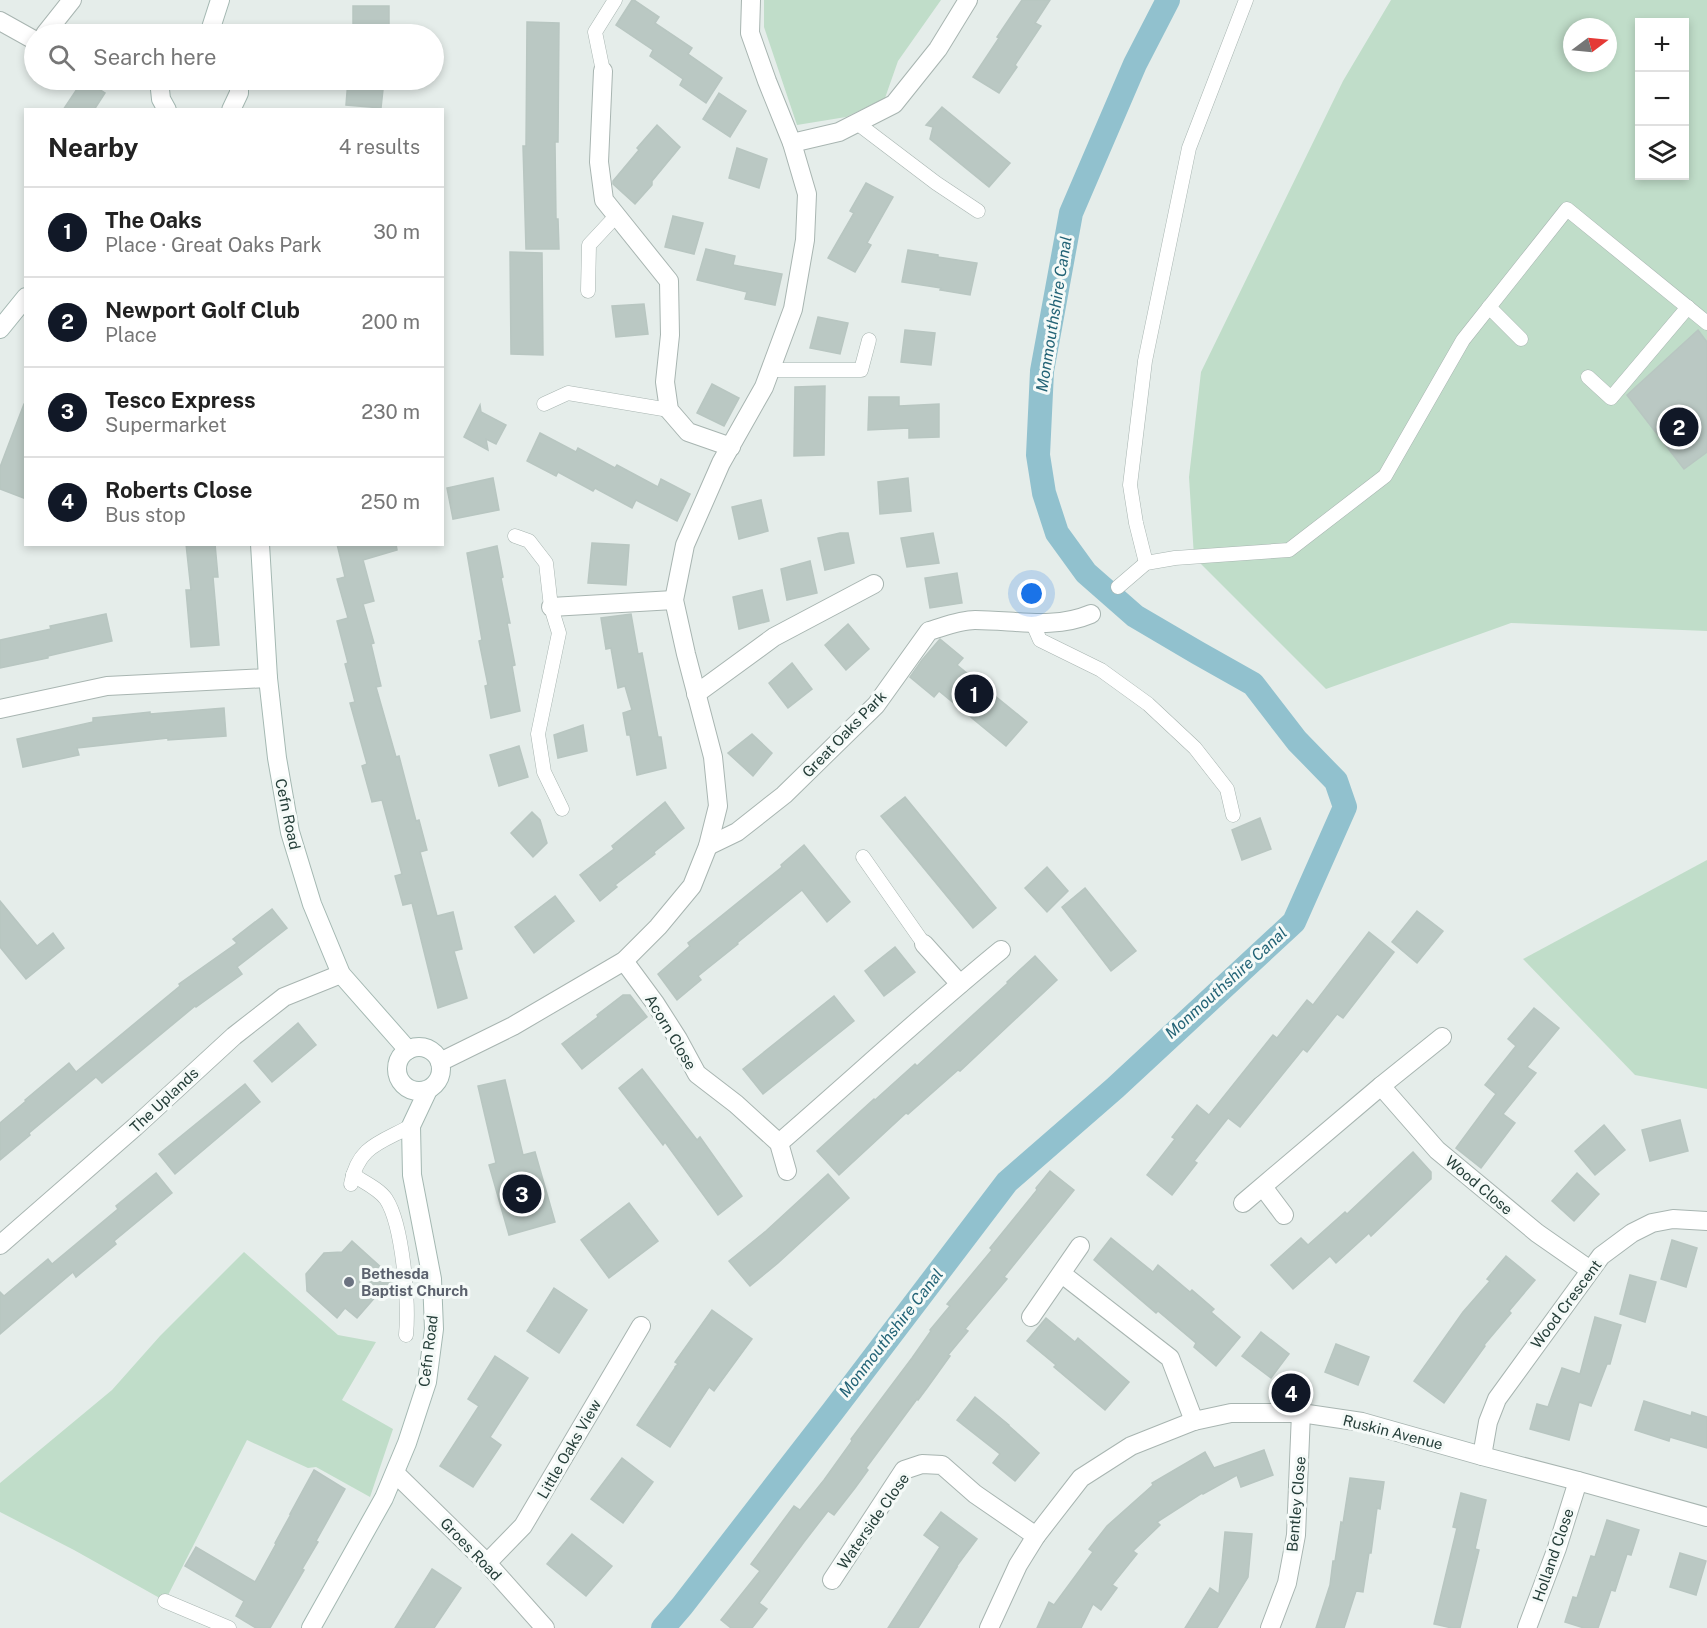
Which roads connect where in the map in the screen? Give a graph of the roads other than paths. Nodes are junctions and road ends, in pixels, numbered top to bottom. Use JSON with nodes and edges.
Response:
{"nodes":[{"id":1,"x":72,"y":0,"type":"edge"},
{"id":2,"x":220,"y":0,"type":"edge"},
{"id":3,"x":615,"y":0,"type":"edge"},
{"id":4,"x":751,"y":0,"type":"edge"},
{"id":5,"x":968,"y":0,"type":"edge"},
{"id":6,"x":1246,"y":0,"type":"edge"},
{"id":7,"x":0,"y":21,"type":"edge"},
{"id":8,"x":53,"y":24,"type":"edge"},
{"id":9,"x":212,"y":24,"type":"edge"},
{"id":10,"x":24,"y":34,"type":"edge"},
{"id":11,"x":603,"y":71,"type":"joint"},
{"id":12,"x":239,"y":90,"type":"edge"},
{"id":13,"x":162,"y":95,"type":"edge"},
{"id":14,"x":151,"y":108,"type":"edge"},
{"id":15,"x":232,"y":108,"type":"edge"},
{"id":16,"x":857,"y":123,"type":"junction"},
{"id":17,"x":792,"y":143,"type":"junction"},
{"id":18,"x":978,"y":211,"type":"dead end"},
{"id":19,"x":616,"y":216,"type":"junction"},
{"id":20,"x":588,"y":291,"type":"dead end"},
{"id":21,"x":24,"y":299,"type":"edge"},
{"id":22,"x":1489,"y":307,"type":"junction"},
{"id":23,"x":1688,"y":307,"type":"junction"},
{"id":24,"x":1707,"y":322,"type":"edge"},
{"id":25,"x":0,"y":329,"type":"edge"},
{"id":26,"x":1521,"y":339,"type":"dead end"},
{"id":27,"x":869,"y":340,"type":"dead end"},
{"id":28,"x":770,"y":370,"type":"junction"},
{"id":29,"x":1588,"y":377,"type":"dead end"},
{"id":30,"x":544,"y":404,"type":"dead end"},
{"id":31,"x":669,"y":410,"type":"junction"},
{"id":32,"x":731,"y":447,"type":"junction"},
{"id":33,"x":515,"y":536,"type":"dead end"},
{"id":34,"x":260,"y":546,"type":"edge"},
{"id":35,"x":1146,"y":563,"type":"junction"},
{"id":36,"x":874,"y":584,"type":"dead end"},
{"id":37,"x":1118,"y":587,"type":"dead end"},
{"id":38,"x":674,"y":600,"type":"junction"},
{"id":39,"x":551,"y":607,"type":"junction"},
{"id":40,"x":1085,"y":616,"type":"dead end"},
{"id":41,"x":1033,"y":624,"type":"junction"},
{"id":42,"x":268,"y":678,"type":"junction"},
{"id":43,"x":696,"y":694,"type":"junction"},
{"id":44,"x":0,"y":709,"type":"edge"},
{"id":45,"x":562,"y":809,"type":"dead end"},
{"id":46,"x":1233,"y":815,"type":"dead end"},
{"id":47,"x":708,"y":846,"type":"junction"},
{"id":48,"x":863,"y":857,"type":"dead end"},
{"id":49,"x":924,"y":944,"type":"joint"},
{"id":50,"x":1002,"y":950,"type":"dead end"},
{"id":51,"x":624,"y":961,"type":"junction"},
{"id":52,"x":341,"y":974,"type":"junction"},
{"id":53,"x":960,"y":984,"type":"junction"},
{"id":54,"x":1442,"y":1037,"type":"dead end"},
{"id":55,"x":408,"y":1050,"type":"junction"},
{"id":56,"x":440,"y":1062,"type":"junction"},
{"id":57,"x":1381,"y":1086,"type":"junction"},
{"id":58,"x":428,"y":1090,"type":"junction"},
{"id":59,"x":411,"y":1126,"type":"junction"},
{"id":60,"x":779,"y":1143,"type":"junction"},
{"id":61,"x":787,"y":1171,"type":"dead end"},
{"id":62,"x":1263,"y":1187,"type":"junction"},
{"id":63,"x":1243,"y":1203,"type":"dead end"},
{"id":64,"x":1284,"y":1215,"type":"dead end"},
{"id":65,"x":1707,"y":1221,"type":"edge"},
{"id":66,"x":0,"y":1245,"type":"edge"},
{"id":67,"x":1080,"y":1246,"type":"dead end"},
{"id":68,"x":1590,"y":1270,"type":"junction"},
{"id":69,"x":1062,"y":1274,"type":"junction"},
{"id":70,"x":1031,"y":1317,"type":"dead end"},
{"id":71,"x":641,"y":1326,"type":"dead end"},
{"id":72,"x":406,"y":1335,"type":"dead end"},
{"id":73,"x":1301,"y":1413,"type":"junction"},
{"id":74,"x":1194,"y":1420,"type":"junction"},
{"id":75,"x":1482,"y":1456,"type":"junction"},
{"id":76,"x":396,"y":1473,"type":"junction"},
{"id":77,"x":1578,"y":1481,"type":"junction"},
{"id":78,"x":1707,"y":1517,"type":"edge"},
{"id":79,"x":1036,"y":1536,"type":"junction"},
{"id":80,"x":487,"y":1563,"type":"junction"},
{"id":81,"x":832,"y":1580,"type":"dead end"},
{"id":82,"x":165,"y":1601,"type":"dead end"},
{"id":83,"x":229,"y":1628,"type":"edge"},
{"id":84,"x":311,"y":1628,"type":"edge"},
{"id":85,"x":545,"y":1628,"type":"edge"},
{"id":86,"x":989,"y":1628,"type":"edge"},
{"id":87,"x":1270,"y":1628,"type":"edge"},
{"id":88,"x":1527,"y":1628,"type":"edge"}],
"edges":[{"from":1,"to":8,"type":"street"},
{"from":2,"to":9,"type":"street"},
{"from":3,"to":11,"type":"lane"},
{"from":4,"to":17,"type":"street"},
{"from":5,"to":16,"type":"street"},
{"from":6,"to":35,"type":"lane"},
{"from":7,"to":10,"type":"street"},
{"from":11,"to":19,"type":"street"},
{"from":12,"to":15,"type":"street"},
{"from":13,"to":14,"type":"street"},
{"from":16,"to":17,"type":"street"},
{"from":16,"to":18,"type":"lane"},
{"from":17,"to":28,"type":"street"},
{"from":19,"to":20,"type":"lane"},
{"from":19,"to":31,"type":"street"},
{"from":21,"to":25,"type":"street"},
{"from":22,"to":23,"type":"lane"},
{"from":22,"to":26,"type":"lane"},
{"from":22,"to":35,"type":"lane"},
{"from":23,"to":24,"type":"lane"},
{"from":23,"to":29,"type":"lane"},
{"from":27,"to":28,"type":"lane"},
{"from":28,"to":32,"type":"street"},
{"from":30,"to":31,"type":"lane"},
{"from":31,"to":32,"type":"street"},
{"from":32,"to":38,"type":"street"},
{"from":33,"to":39,"type":"lane"},
{"from":34,"to":42,"type":"street","name":"Cefn Road"},
{"from":35,"to":37,"type":"lane"},
{"from":36,"to":43,"type":"street"},
{"from":38,"to":39,"type":"street"},
{"from":38,"to":43,"type":"street"},
{"from":39,"to":45,"type":"lane"},
{"from":40,"to":41,"type":"street","name":"Great Oaks Park"},
{"from":41,"to":46,"type":"lane"},
{"from":41,"to":47,"type":"street","name":"Great Oaks Park"},
{"from":42,"to":44,"type":"street"},
{"from":42,"to":52,"type":"street","name":"Cefn Road"},
{"from":43,"to":47,"type":"street"},
{"from":47,"to":51,"type":"street"},
{"from":48,"to":49,"type":"lane"},
{"from":49,"to":53,"type":"street"},
{"from":50,"to":53,"type":"street"},
{"from":51,"to":56,"type":"street"},
{"from":51,"to":60,"type":"street","name":"Acorn Close"},
{"from":52,"to":55,"type":"street","name":"Cefn Road"},
{"from":52,"to":66,"type":"street","name":"The Uplands"},
{"from":53,"to":60,"type":"street"},
{"from":54,"to":57,"type":"street"},
{"from":55,"to":56,"type":"street"},
{"from":55,"to":58,"type":"street"},
{"from":56,"to":58,"type":"street","name":"Cefn Road"},
{"from":57,"to":62,"type":"street"},
{"from":57,"to":68,"type":"street","name":"Wood Close"},
{"from":58,"to":59,"type":"street","name":"Cefn Road"},
{"from":59,"to":72,"type":"lane"},
{"from":59,"to":76,"type":"street","name":"Cefn Road"},
{"from":60,"to":61,"type":"street"},
{"from":62,"to":63,"type":"street"},
{"from":62,"to":64,"type":"street"},
{"from":65,"to":68,"type":"street","name":"Wood Crescent"},
{"from":67,"to":69,"type":"street"},
{"from":68,"to":75,"type":"street","name":"Wood Crescent"},
{"from":69,"to":70,"type":"street"},
{"from":69,"to":74,"type":"street"},
{"from":71,"to":80,"type":"street","name":"Little Oaks View"},
{"from":73,"to":74,"type":"street","name":"Ruskin Avenue"},
{"from":73,"to":75,"type":"street","name":"Ruskin Avenue"},
{"from":73,"to":87,"type":"street","name":"Bentley Close"},
{"from":74,"to":79,"type":"street","name":"Ruskin Avenue"},
{"from":75,"to":77,"type":"street","name":"Ruskin Avenue"},
{"from":76,"to":80,"type":"street","name":"Groes Road"},
{"from":76,"to":84,"type":"street","name":"Cefn Road"},
{"from":77,"to":78,"type":"street","name":"Ruskin Avenue"},
{"from":77,"to":88,"type":"street","name":"Holland Close"},
{"from":79,"to":81,"type":"street","name":"Waterside Close"},
{"from":79,"to":86,"type":"street","name":"Ruskin Avenue"},
{"from":80,"to":85,"type":"street","name":"Groes Road"},
{"from":82,"to":83,"type":"lane"}]}
